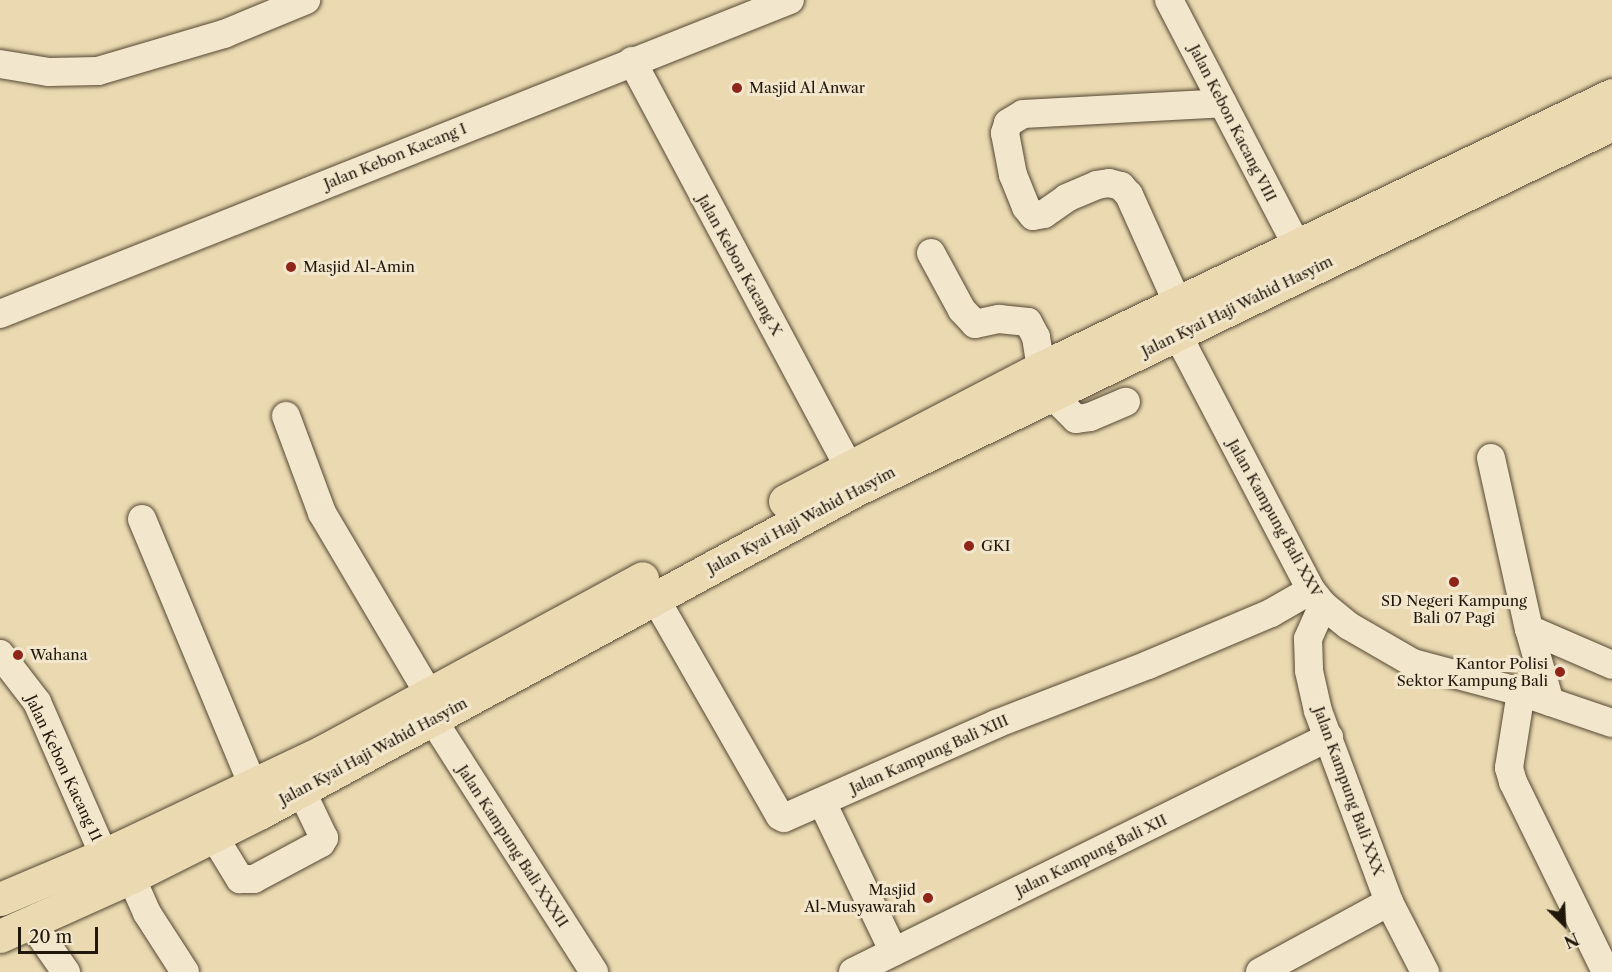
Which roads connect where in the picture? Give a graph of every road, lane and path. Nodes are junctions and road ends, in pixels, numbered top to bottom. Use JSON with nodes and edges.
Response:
{"nodes":[{"id":1,"x":306,"y":0,"type":"edge"},
{"id":2,"x":790,"y":0,"type":"edge"},
{"id":3,"x":1169,"y":0,"type":"edge"},
{"id":4,"x":738,"y":9,"type":"edge"},
{"id":5,"x":632,"y":61,"type":"junction"},
{"id":6,"x":0,"y":64,"type":"edge"},
{"id":7,"x":1223,"y":103,"type":"junction"},
{"id":8,"x":1612,"y":117,"type":"edge"},
{"id":9,"x":1297,"y":246,"type":"junction"},
{"id":10,"x":931,"y":253,"type":"dead end"},
{"id":11,"x":0,"y":314,"type":"edge"},
{"id":12,"x":1175,"y":315,"type":"junction"},
{"id":13,"x":1046,"y":382,"type":"junction"},
{"id":14,"x":1126,"y":402,"type":"dead end"},
{"id":15,"x":286,"y":416,"type":"dead end"},
{"id":16,"x":1491,"y":458,"type":"dead end"},
{"id":17,"x":849,"y":466,"type":"junction"},
{"id":18,"x":142,"y":519,"type":"dead end"},
{"id":19,"x":1317,"y":597,"type":"junction"},
{"id":20,"x":655,"y":598,"type":"junction"},
{"id":21,"x":1529,"y":630,"type":"junction"},
{"id":22,"x":0,"y":654,"type":"edge"},
{"id":23,"x":1612,"y":665,"type":"edge"},
{"id":24,"x":11,"y":683,"type":"edge"},
{"id":25,"x":1521,"y":692,"type":"junction"},
{"id":26,"x":1550,"y":702,"type":"junction"},
{"id":27,"x":431,"y":707,"type":"junction"},
{"id":28,"x":1612,"y":723,"type":"edge"},
{"id":29,"x":1329,"y":738,"type":"junction"},
{"id":30,"x":253,"y":786,"type":"junction"},
{"id":31,"x":301,"y":790,"type":"junction"},
{"id":32,"x":822,"y":802,"type":"junction"},
{"id":33,"x":213,"y":835,"type":"junction"},
{"id":34,"x":104,"y":855,"type":"junction"},
{"id":35,"x":131,"y":877,"type":"junction"},
{"id":36,"x":0,"y":899,"type":"edge"},
{"id":37,"x":1389,"y":902,"type":"junction"},
{"id":38,"x":31,"y":922,"type":"junction"},
{"id":39,"x":0,"y":936,"type":"edge"},
{"id":40,"x":894,"y":952,"type":"junction"},
{"id":41,"x":66,"y":972,"type":"edge"},
{"id":42,"x":185,"y":972,"type":"edge"},
{"id":43,"x":594,"y":972,"type":"edge"},
{"id":44,"x":853,"y":972,"type":"edge"},
{"id":45,"x":1260,"y":972,"type":"edge"},
{"id":46,"x":1425,"y":972,"type":"edge"},
{"id":47,"x":1606,"y":972,"type":"edge"}],
"edges":[{"from":1,"to":6,"type":"street"},
{"from":2,"to":4,"type":"street","name":"Jalan Kebon Kacang I"},
{"from":3,"to":7,"type":"street","name":"Jalan Kebon Kacang VIII"},
{"from":4,"to":5,"type":"street","name":"Jalan Kebon Kacang I"},
{"from":5,"to":11,"type":"street","name":"Jalan Kebon Kacang I"},
{"from":5,"to":17,"type":"street","name":"Jalan Kebon Kacang X"},
{"from":7,"to":9,"type":"street","name":"Jalan Kebon Kacang VIII"},
{"from":7,"to":12,"type":"street","name":"Jalan Kampung Bali XXV"},
{"from":8,"to":9,"type":"main road","name":"Jalan Kyai Haji Wahid Hasyim"},
{"from":8,"to":12,"type":"main road","name":"Jalan Kyai Haji Wahid Hasyim"},
{"from":9,"to":12,"type":"main road","name":"Jalan Kyai Haji Wahid Hasyim"},
{"from":10,"to":13,"type":"street"},
{"from":12,"to":13,"type":"main road","name":"Jalan Kyai Haji Wahid Hasyim"},
{"from":12,"to":19,"type":"street","name":"Jalan Kampung Bali XXV"},
{"from":13,"to":14,"type":"street"},
{"from":13,"to":17,"type":"main road","name":"Jalan Kyai Haji Wahid Hasyim"},
{"from":13,"to":20,"type":"main road","name":"Jalan Kyai Haji Wahid Hasyim"},
{"from":15,"to":27,"type":"street","name":"Jalan Kampung Bali XXXII"},
{"from":16,"to":21,"type":"street"},
{"from":17,"to":27,"type":"main road","name":"Jalan Kyai Haji Wahid Hasyim"},
{"from":18,"to":30,"type":"street"},
{"from":19,"to":25,"type":"street","name":"Jalan Kampung Bali XXV"},
{"from":19,"to":29,"type":"street","name":"Jalan Kampung Bali XXX"},
{"from":19,"to":32,"type":"street","name":"Jalan Kampung Bali XIII"},
{"from":20,"to":27,"type":"main road","name":"Jalan Kyai Haji Wahid Hasyim"},
{"from":20,"to":32,"type":"street","name":"Jalan Kampung Bali XIII"},
{"from":21,"to":23,"type":"street"},
{"from":21,"to":26,"type":"street"},
{"from":22,"to":24,"type":"street","name":"Jalan Kebon Kacang 11"},
{"from":24,"to":34,"type":"street","name":"Jalan Kebon Kacang 11"},
{"from":25,"to":26,"type":"street","name":"Jalan Kampung Bali XXV"},
{"from":25,"to":47,"type":"street"},
{"from":26,"to":28,"type":"street","name":"Jalan Kampung Bali XXV"},
{"from":27,"to":30,"type":"main road","name":"Jalan Kyai Haji Wahid Hasyim"},
{"from":27,"to":31,"type":"main road","name":"Jalan Kyai Haji Wahid Hasyim"},
{"from":27,"to":43,"type":"street","name":"Jalan Kampung Bali XXXII"},
{"from":29,"to":37,"type":"street","name":"Jalan Kampung Bali XXX"},
{"from":29,"to":40,"type":"street","name":"Jalan Kampung Bali XII"},
{"from":30,"to":34,"type":"main road","name":"Jalan Kyai Haji Wahid Hasyim"},
{"from":31,"to":33,"type":"main road","name":"Jalan Kyai Haji Wahid Hasyim"},
{"from":31,"to":33,"type":"street"},
{"from":32,"to":40,"type":"street"},
{"from":33,"to":35,"type":"main road","name":"Jalan Kyai Haji Wahid Hasyim"},
{"from":34,"to":36,"type":"main road","name":"Jalan Kyai Haji Wahid Hasyim"},
{"from":35,"to":38,"type":"main road","name":"Jalan Kyai Haji Wahid Hasyim"},
{"from":35,"to":42,"type":"street"},
{"from":37,"to":45,"type":"street"},
{"from":37,"to":46,"type":"street","name":"Jalan Kampung Bali XXX"},
{"from":38,"to":39,"type":"main road","name":"Jalan Kyai Haji Wahid Hasyim"},
{"from":38,"to":41,"type":"street"},
{"from":40,"to":44,"type":"street","name":"Jalan Kampung Bali XII"}]}
